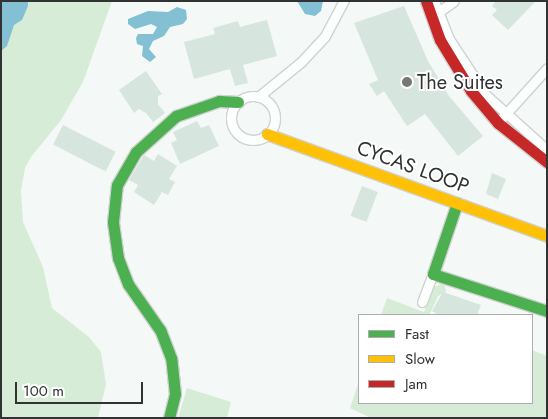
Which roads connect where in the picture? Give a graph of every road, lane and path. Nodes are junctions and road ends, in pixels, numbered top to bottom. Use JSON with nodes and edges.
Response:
{"nodes":[{"id":1,"x":344,"y":1,"type":"edge"},
{"id":2,"x":426,"y":1,"type":"edge"},
{"id":3,"x":434,"y":1,"type":"edge"},
{"id":4,"x":454,"y":1,"type":"edge"},
{"id":5,"x":434,"y":16,"type":"junction"},
{"id":6,"x":547,"y":68,"type":"edge"},
{"id":7,"x":258,"y":97,"type":"junction"},
{"id":8,"x":238,"y":102,"type":"junction"},
{"id":9,"x":501,"y":119,"type":"junction"},
{"id":10,"x":267,"y":134,"type":"junction"},
{"id":11,"x":547,"y":150,"type":"edge"},
{"id":12,"x":547,"y":162,"type":"edge"},
{"id":13,"x":457,"y":203,"type":"junction"},
{"id":14,"x":547,"y":236,"type":"edge"},
{"id":15,"x":432,"y":274,"type":"junction"},
{"id":16,"x":422,"y":302,"type":"dead end"},
{"id":17,"x":547,"y":311,"type":"edge"},
{"id":18,"x":169,"y":418,"type":"edge"}],
"edges":[{"from":1,"to":7,"type":"street"},
{"from":2,"to":5,"type":"street"},
{"from":3,"to":5,"type":"street"},
{"from":4,"to":5,"type":"street"},
{"from":5,"to":9,"type":"street"},
{"from":6,"to":9,"type":"street"},
{"from":7,"to":8,"type":"street"},
{"from":7,"to":10,"type":"street"},
{"from":8,"to":10,"type":"street","name":"CYCAS LOOP"},
{"from":8,"to":18,"type":"street"},
{"from":9,"to":11,"type":"street"},
{"from":9,"to":12,"type":"street"},
{"from":10,"to":13,"type":"street","name":"CYCAS LOOP"},
{"from":13,"to":14,"type":"street","name":"CYCAS LOOP"},
{"from":13,"to":15,"type":"street"},
{"from":15,"to":16,"type":"street"},
{"from":15,"to":17,"type":"street"}]}
